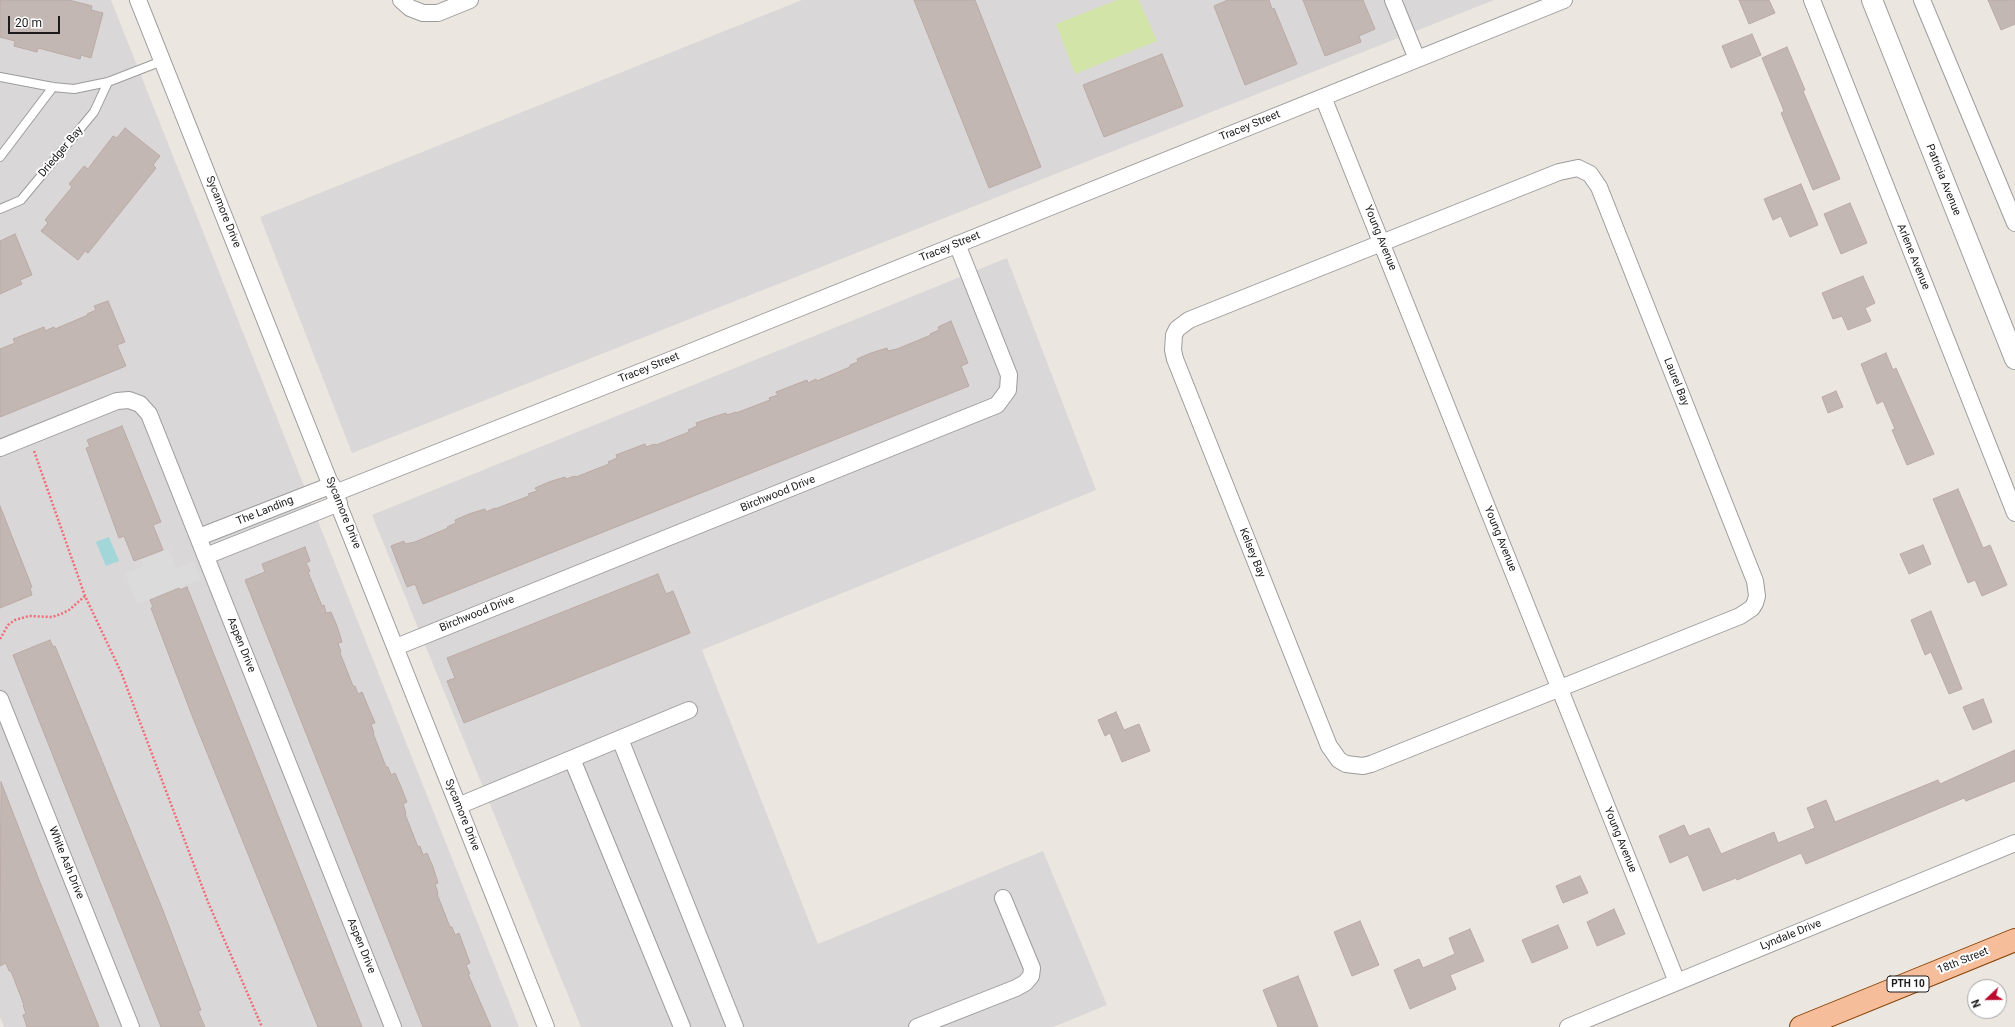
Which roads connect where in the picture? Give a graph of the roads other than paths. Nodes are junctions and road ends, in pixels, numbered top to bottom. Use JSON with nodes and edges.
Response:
{"nodes":[{"id":1,"x":138,"y":0,"type":"edge"},
{"id":2,"x":401,"y":0,"type":"edge"},
{"id":3,"x":470,"y":0,"type":"edge"},
{"id":4,"x":1393,"y":0,"type":"edge"},
{"id":5,"x":1564,"y":0,"type":"edge"},
{"id":6,"x":1812,"y":0,"type":"edge"},
{"id":7,"x":1872,"y":0,"type":"edge"},
{"id":8,"x":1922,"y":0,"type":"edge"},
{"id":9,"x":1417,"y":58,"type":"junction"},
{"id":10,"x":162,"y":61,"type":"junction"},
{"id":11,"x":0,"y":77,"type":"edge"},
{"id":12,"x":108,"y":82,"type":"junction"},
{"id":13,"x":53,"y":87,"type":"junction"},
{"id":14,"x":1323,"y":97,"type":"junction"},
{"id":15,"x":0,"y":157,"type":"edge"},
{"id":16,"x":0,"y":208,"type":"edge"},
{"id":17,"x":2015,"y":223,"type":"edge"},
{"id":18,"x":1381,"y":242,"type":"junction"},
{"id":19,"x":957,"y":244,"type":"junction"},
{"id":20,"x":2015,"y":359,"type":"edge"},
{"id":21,"x":0,"y":448,"type":"edge"},
{"id":22,"x":335,"y":494,"type":"junction"},
{"id":23,"x":2015,"y":513,"type":"edge"},
{"id":24,"x":199,"y":538,"type":"junction"},
{"id":25,"x":206,"y":556,"type":"junction"},
{"id":26,"x":396,"y":647,"type":"junction"},
{"id":27,"x":1560,"y":689,"type":"junction"},
{"id":28,"x":0,"y":699,"type":"edge"},
{"id":29,"x":689,"y":710,"type":"dead end"},
{"id":30,"x":620,"y":739,"type":"junction"},
{"id":31,"x":572,"y":759,"type":"junction"},
{"id":32,"x":458,"y":806,"type":"junction"},
{"id":33,"x":2015,"y":844,"type":"edge"},
{"id":34,"x":1003,"y":898,"type":"dead end"},
{"id":35,"x":2015,"y":940,"type":"edge"},
{"id":36,"x":1677,"y":982,"type":"junction"},
{"id":37,"x":131,"y":1027,"type":"edge"},
{"id":38,"x":393,"y":1027,"type":"edge"},
{"id":39,"x":546,"y":1027,"type":"edge"},
{"id":40,"x":682,"y":1027,"type":"edge"},
{"id":41,"x":735,"y":1027,"type":"edge"},
{"id":42,"x":916,"y":1027,"type":"edge"},
{"id":43,"x":1568,"y":1027,"type":"edge"},
{"id":44,"x":1801,"y":1027,"type":"edge"}],
"edges":[{"from":1,"to":10,"type":"street","name":"Sycamore Drive"},
{"from":2,"to":3,"type":"street"},
{"from":4,"to":9,"type":"street"},
{"from":5,"to":9,"type":"street","name":"Tracey Street"},
{"from":6,"to":23,"type":"street","name":"Arlene Avenue"},
{"from":7,"to":20,"type":"street","name":"Patricia Avenue"},
{"from":8,"to":17,"type":"street"},
{"from":9,"to":14,"type":"street","name":"Tracey Street"},
{"from":10,"to":12,"type":"lane"},
{"from":10,"to":22,"type":"street","name":"Sycamore Drive"},
{"from":11,"to":13,"type":"lane"},
{"from":12,"to":13,"type":"lane"},
{"from":12,"to":16,"type":"lane","name":"Driedger Bay"},
{"from":13,"to":15,"type":"lane"},
{"from":14,"to":18,"type":"street","name":"Young Avenue"},
{"from":14,"to":19,"type":"street","name":"Tracey Street"},
{"from":18,"to":27,"type":"street","name":"Young Avenue"},
{"from":18,"to":27,"type":"street","name":"Laurel Bay"},
{"from":18,"to":27,"type":"street","name":"Kelsey Bay"},
{"from":19,"to":22,"type":"street","name":"Tracey Street"},
{"from":19,"to":26,"type":"street","name":"Birchwood Drive"},
{"from":21,"to":24,"type":"street","name":"Aspen Drive"},
{"from":22,"to":24,"type":"street","name":"The Landing"},
{"from":22,"to":25,"type":"street","name":"The Landing"},
{"from":22,"to":26,"type":"street","name":"Sycamore Drive"},
{"from":24,"to":25,"type":"street","name":"Aspen Drive"},
{"from":25,"to":38,"type":"street","name":"Aspen Drive"},
{"from":26,"to":32,"type":"street","name":"Sycamore Drive"},
{"from":27,"to":36,"type":"street","name":"Young Avenue"},
{"from":28,"to":37,"type":"street","name":"White Ash Drive"},
{"from":29,"to":30,"type":"street"},
{"from":30,"to":31,"type":"street"},
{"from":30,"to":41,"type":"street"},
{"from":31,"to":32,"type":"street"},
{"from":31,"to":40,"type":"street"},
{"from":32,"to":39,"type":"street","name":"Sycamore Drive"},
{"from":33,"to":36,"type":"street","name":"Lyndale Drive"},
{"from":34,"to":42,"type":"street"},
{"from":35,"to":44,"type":"main road","name":"18th Street","number":"PTH 10"},
{"from":36,"to":43,"type":"street","name":"Lyndale Drive"}]}
